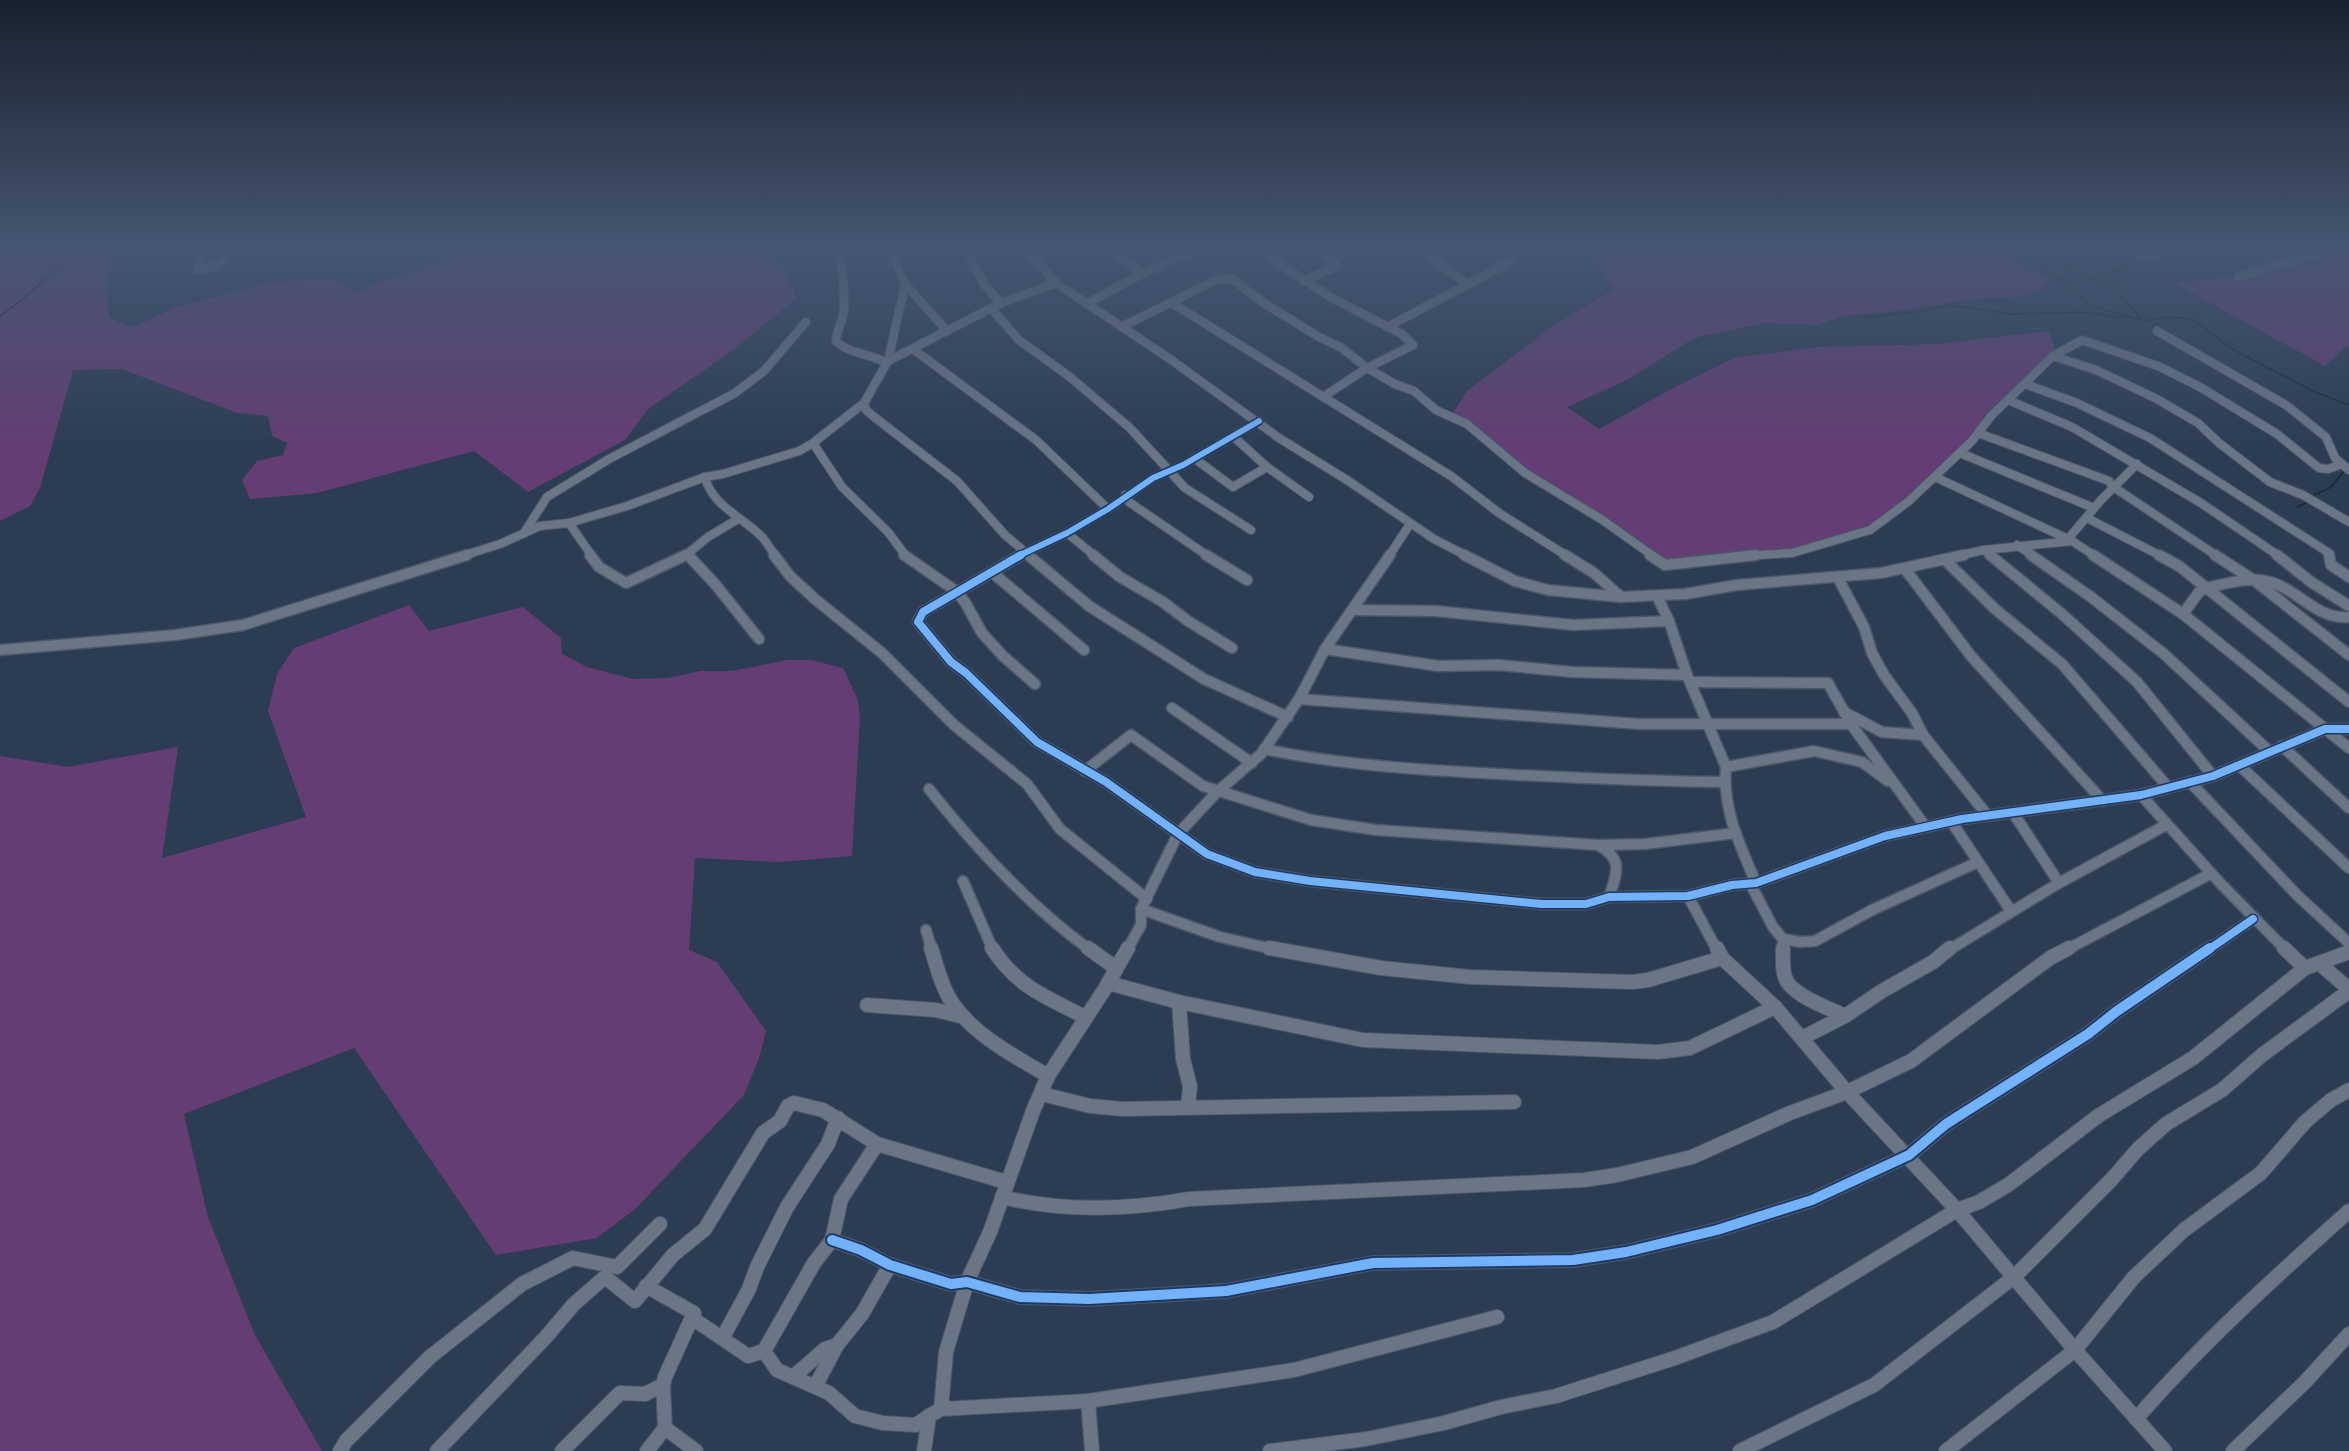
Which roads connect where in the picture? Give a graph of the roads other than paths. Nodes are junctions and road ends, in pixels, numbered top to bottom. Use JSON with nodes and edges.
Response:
{"nodes":[{"id":1,"x":844,"y":315,"type":"edge"},
{"id":2,"x":898,"y":315,"type":"edge"},
{"id":3,"x":932,"y":315,"type":"edge"},
{"id":4,"x":978,"y":315,"type":"edge"},
{"id":5,"x":997,"y":315,"type":"edge"},
{"id":6,"x":1104,"y":315,"type":"edge"},
{"id":7,"x":1148,"y":315,"type":"edge"},
{"id":8,"x":1192,"y":315,"type":"edge"},
{"id":9,"x":1283,"y":315,"type":"edge"},
{"id":10,"x":1365,"y":315,"type":"edge"},
{"id":11,"x":1412,"y":315,"type":"edge"},
{"id":12,"x":806,"y":322,"type":"dead end"},
{"id":13,"x":1121,"y":327,"type":"junction"},
{"id":14,"x":1387,"y":327,"type":"junction"},
{"id":15,"x":947,"y":331,"type":"junction"},
{"id":16,"x":2157,"y":331,"type":"dead end"},
{"id":17,"x":913,"y":349,"type":"junction"},
{"id":18,"x":2053,"y":356,"type":"junction"},
{"id":19,"x":888,"y":362,"type":"junction"},
{"id":20,"x":1367,"y":368,"type":"junction"},
{"id":21,"x":2025,"y":384,"type":"junction"},
{"id":22,"x":1323,"y":397,"type":"junction"},
{"id":23,"x":2008,"y":400,"type":"junction"},
{"id":24,"x":864,"y":403,"type":"junction"},
{"id":25,"x":1259,"y":422,"type":"junction"},
{"id":26,"x":1978,"y":433,"type":"junction"},
{"id":27,"x":1234,"y":437,"type":"junction"},
{"id":28,"x":813,"y":443,"type":"junction"},
{"id":29,"x":1960,"y":453,"type":"junction"},
{"id":30,"x":1194,"y":458,"type":"junction"},
{"id":31,"x":2137,"y":465,"type":"junction"},
{"id":32,"x":1267,"y":467,"type":"junction"},
{"id":33,"x":2347,"y":468,"type":"edge"},
{"id":34,"x":1168,"y":470,"type":"junction"},
{"id":35,"x":705,"y":477,"type":"junction"},
{"id":36,"x":1935,"y":477,"type":"junction"},
{"id":37,"x":2112,"y":486,"type":"junction"},
{"id":38,"x":1125,"y":495,"type":"junction"},
{"id":39,"x":1309,"y":497,"type":"dead end"},
{"id":40,"x":2094,"y":508,"type":"junction"},
{"id":41,"x":1108,"y":509,"type":"junction"},
{"id":42,"x":2086,"y":518,"type":"junction"},
{"id":43,"x":738,"y":519,"type":"junction"},
{"id":44,"x":2349,"y":522,"type":"edge"},
{"id":45,"x":569,"y":523,"type":"junction"},
{"id":46,"x":1410,"y":524,"type":"junction"},
{"id":47,"x":1251,"y":530,"type":"dead end"},
{"id":48,"x":1067,"y":532,"type":"junction"},
{"id":49,"x":524,"y":533,"type":"junction"},
{"id":50,"x":2070,"y":540,"type":"junction"},
{"id":51,"x":2017,"y":545,"type":"junction"},
{"id":52,"x":1984,"y":550,"type":"junction"},
{"id":53,"x":1025,"y":552,"type":"junction"},
{"id":54,"x":687,"y":554,"type":"junction"},
{"id":55,"x":1945,"y":560,"type":"junction"},
{"id":56,"x":1905,"y":569,"type":"junction"},
{"id":57,"x":993,"y":573,"type":"junction"},
{"id":58,"x":2349,"y":577,"type":"edge"},
{"id":59,"x":1838,"y":578,"type":"junction"},
{"id":60,"x":1247,"y":580,"type":"dead end"},
{"id":61,"x":2255,"y":581,"type":"junction"},
{"id":62,"x":2206,"y":588,"type":"junction"},
{"id":63,"x":956,"y":591,"type":"junction"},
{"id":64,"x":1657,"y":596,"type":"junction"},
{"id":65,"x":1621,"y":597,"type":"junction"},
{"id":66,"x":2349,"y":606,"type":"edge"},
{"id":67,"x":1354,"y":610,"type":"junction"},
{"id":68,"x":2183,"y":614,"type":"junction"},
{"id":69,"x":2349,"y":617,"type":"edge"},
{"id":70,"x":1670,"y":621,"type":"junction"},
{"id":71,"x":759,"y":639,"type":"dead end"},
{"id":72,"x":1232,"y":648,"type":"dead end"},
{"id":73,"x":1325,"y":649,"type":"junction"},
{"id":74,"x":0,"y":650,"type":"edge"},
{"id":75,"x":1084,"y":650,"type":"dead end"},
{"id":76,"x":2349,"y":655,"type":"edge"},
{"id":77,"x":1689,"y":679,"type":"junction"},
{"id":78,"x":1035,"y":684,"type":"dead end"},
{"id":79,"x":1299,"y":699,"type":"junction"},
{"id":80,"x":2349,"y":702,"type":"edge"},
{"id":81,"x":1172,"y":708,"type":"dead end"},
{"id":82,"x":1844,"y":711,"type":"junction"},
{"id":83,"x":1288,"y":717,"type":"junction"},
{"id":84,"x":1851,"y":724,"type":"junction"},
{"id":85,"x":1708,"y":725,"type":"junction"},
{"id":86,"x":2325,"y":729,"type":"junction"},
{"id":87,"x":2349,"y":729,"type":"edge"},
{"id":88,"x":1923,"y":735,"type":"junction"},
{"id":89,"x":2282,"y":746,"type":"junction"},
{"id":90,"x":2349,"y":747,"type":"edge"},
{"id":91,"x":1264,"y":749,"type":"junction"},
{"id":92,"x":2269,"y":751,"type":"junction"},
{"id":93,"x":1252,"y":763,"type":"junction"},
{"id":94,"x":2240,"y":766,"type":"junction"},
{"id":95,"x":1726,"y":767,"type":"junction"},
{"id":96,"x":1085,"y":771,"type":"junction"},
{"id":97,"x":2213,"y":776,"type":"junction"},
{"id":98,"x":1723,"y":782,"type":"junction"},
{"id":99,"x":2190,"y":782,"type":"junction"},
{"id":100,"x":1895,"y":786,"type":"junction"},
{"id":101,"x":2169,"y":787,"type":"junction"},
{"id":102,"x":929,"y":789,"type":"dead end"},
{"id":103,"x":1217,"y":792,"type":"junction"},
{"id":104,"x":2141,"y":795,"type":"junction"},
{"id":105,"x":2103,"y":801,"type":"junction"},
{"id":106,"x":2349,"y":808,"type":"edge"},
{"id":107,"x":2014,"y":814,"type":"junction"},
{"id":108,"x":1988,"y":816,"type":"junction"},
{"id":109,"x":1951,"y":821,"type":"junction"},
{"id":110,"x":2166,"y":825,"type":"junction"},
{"id":111,"x":1925,"y":826,"type":"junction"},
{"id":112,"x":1737,"y":833,"type":"junction"},
{"id":113,"x":1178,"y":834,"type":"junction"},
{"id":114,"x":1598,"y":845,"type":"junction"},
{"id":115,"x":1978,"y":862,"type":"junction"},
{"id":116,"x":2349,"y":868,"type":"edge"},
{"id":117,"x":2210,"y":874,"type":"junction"},
{"id":118,"x":963,"y":881,"type":"dead end"},
{"id":119,"x":1753,"y":883,"type":"junction"},
{"id":120,"x":2059,"y":883,"type":"junction"},
{"id":121,"x":1688,"y":896,"type":"junction"},
{"id":122,"x":1609,"y":897,"type":"junction"},
{"id":123,"x":1144,"y":904,"type":"junction"},
{"id":124,"x":2012,"y":911,"type":"junction"},
{"id":125,"x":2253,"y":919,"type":"junction"},
{"id":126,"x":926,"y":930,"type":"dead end"},
{"id":127,"x":1784,"y":939,"type":"junction"},
{"id":128,"x":2349,"y":943,"type":"edge"},
{"id":129,"x":2349,"y":952,"type":"edge"},
{"id":130,"x":1722,"y":958,"type":"junction"},
{"id":131,"x":2320,"y":964,"type":"junction"},
{"id":132,"x":1116,"y":968,"type":"junction"},
{"id":133,"x":2305,"y":968,"type":"junction"},
{"id":134,"x":1108,"y":983,"type":"junction"},
{"id":135,"x":2349,"y":990,"type":"edge"},
{"id":136,"x":1179,"y":1002,"type":"junction"},
{"id":137,"x":867,"y":1005,"type":"dead end"},
{"id":138,"x":1775,"y":1007,"type":"junction"},
{"id":139,"x":1845,"y":1016,"type":"junction"},
{"id":140,"x":1085,"y":1017,"type":"junction"},
{"id":141,"x":974,"y":1025,"type":"junction"},
{"id":142,"x":1802,"y":1038,"type":"junction"},
{"id":143,"x":1048,"y":1076,"type":"junction"},
{"id":144,"x":2349,"y":1090,"type":"edge"},
{"id":145,"x":1847,"y":1092,"type":"junction"},
{"id":146,"x":1042,"y":1094,"type":"junction"},
{"id":147,"x":1514,"y":1102,"type":"dead end"},
{"id":148,"x":1188,"y":1107,"type":"junction"},
{"id":149,"x":838,"y":1118,"type":"junction"},
{"id":150,"x":877,"y":1144,"type":"junction"},
{"id":151,"x":1905,"y":1156,"type":"junction"},
{"id":152,"x":1006,"y":1182,"type":"junction"},
{"id":153,"x":1002,"y":1197,"type":"junction"},
{"id":154,"x":1957,"y":1210,"type":"junction"},
{"id":155,"x":2349,"y":1211,"type":"edge"},
{"id":156,"x":660,"y":1224,"type":"dead end"},
{"id":157,"x":832,"y":1240,"type":"junction"},
{"id":158,"x":890,"y":1264,"type":"junction"},
{"id":159,"x":611,"y":1272,"type":"junction"},
{"id":160,"x":2014,"y":1277,"type":"junction"},
{"id":161,"x":967,"y":1282,"type":"junction"},
{"id":162,"x":646,"y":1286,"type":"junction"},
{"id":163,"x":1497,"y":1317,"type":"dead end"},
{"id":164,"x":692,"y":1318,"type":"junction"},
{"id":165,"x":2349,"y":1334,"type":"edge"},
{"id":166,"x":723,"y":1337,"type":"junction"},
{"id":167,"x":837,"y":1345,"type":"junction"},
{"id":168,"x":2075,"y":1350,"type":"junction"},
{"id":169,"x":764,"y":1351,"type":"junction"},
{"id":170,"x":793,"y":1377,"type":"junction"},
{"id":171,"x":663,"y":1385,"type":"junction"},
{"id":172,"x":816,"y":1385,"type":"junction"},
{"id":173,"x":1088,"y":1401,"type":"junction"},
{"id":174,"x":935,"y":1413,"type":"junction"},
{"id":175,"x":2136,"y":1419,"type":"junction"},
{"id":176,"x":665,"y":1428,"type":"junction"},
{"id":177,"x":340,"y":1451,"type":"edge"},
{"id":178,"x":437,"y":1451,"type":"edge"},
{"id":179,"x":562,"y":1451,"type":"edge"},
{"id":180,"x":647,"y":1451,"type":"edge"},
{"id":181,"x":696,"y":1451,"type":"edge"},
{"id":182,"x":924,"y":1451,"type":"edge"},
{"id":183,"x":1092,"y":1451,"type":"edge"},
{"id":184,"x":1270,"y":1451,"type":"edge"},
{"id":185,"x":1740,"y":1451,"type":"edge"},
{"id":186,"x":1946,"y":1451,"type":"edge"},
{"id":187,"x":2165,"y":1451,"type":"edge"},
{"id":188,"x":2233,"y":1451,"type":"edge"}],
"edges":[{"from":1,"to":19,"type":"street"},
{"from":2,"to":19,"type":"street"},
{"from":3,"to":15,"type":"street"},
{"from":4,"to":15,"type":"street"},
{"from":5,"to":34,"type":"street"},
{"from":6,"to":13,"type":"street"},
{"from":7,"to":13,"type":"street"},
{"from":8,"to":22,"type":"street"},
{"from":9,"to":20,"type":"street"},
{"from":10,"to":14,"type":"street"},
{"from":11,"to":14,"type":"street"},
{"from":12,"to":49,"type":"street"},
{"from":13,"to":25,"type":"street"},
{"from":14,"to":20,"type":"street"},
{"from":15,"to":17,"type":"street"},
{"from":16,"to":33,"type":"street"},
{"from":17,"to":19,"type":"street"},
{"from":17,"to":41,"type":"street"},
{"from":18,"to":21,"type":"street"},
{"from":18,"to":33,"type":"street"},
{"from":18,"to":44,"type":"street"},
{"from":19,"to":24,"type":"street"},
{"from":20,"to":22,"type":"street"},
{"from":20,"to":36,"type":"street"},
{"from":21,"to":23,"type":"street"},
{"from":21,"to":58,"type":"street"},
{"from":22,"to":65,"type":"street"},
{"from":23,"to":26,"type":"street"},
{"from":23,"to":31,"type":"street"},
{"from":24,"to":28,"type":"street"},
{"from":24,"to":53,"type":"street"},
{"from":25,"to":27,"type":"street"},
{"from":25,"to":46,"type":"street"},
{"from":26,"to":29,"type":"street"},
{"from":26,"to":37,"type":"street"},
{"from":27,"to":30,"type":"street"},
{"from":27,"to":32,"type":"street"},
{"from":28,"to":35,"type":"street"},
{"from":28,"to":63,"type":"street"},
{"from":29,"to":36,"type":"street"},
{"from":29,"to":40,"type":"street"},
{"from":30,"to":32,"type":"street"},
{"from":30,"to":34,"type":"street"},
{"from":31,"to":37,"type":"street"},
{"from":31,"to":66,"type":"street"},
{"from":32,"to":39,"type":"street"},
{"from":34,"to":38,"type":"street"},
{"from":34,"to":47,"type":"street"},
{"from":35,"to":43,"type":"street"},
{"from":35,"to":45,"type":"street"},
{"from":36,"to":50,"type":"street"},
{"from":37,"to":40,"type":"street"},
{"from":37,"to":61,"type":"street"},
{"from":38,"to":41,"type":"street"},
{"from":38,"to":60,"type":"street"},
{"from":40,"to":42,"type":"street"},
{"from":41,"to":48,"type":"street"},
{"from":42,"to":50,"type":"street"},
{"from":42,"to":62,"type":"street"},
{"from":43,"to":54,"type":"street"},
{"from":43,"to":123,"type":"street"},
{"from":45,"to":49,"type":"street"},
{"from":45,"to":54,"type":"street"},
{"from":46,"to":65,"type":"street"},
{"from":46,"to":67,"type":"street"},
{"from":48,"to":53,"type":"street"},
{"from":48,"to":72,"type":"street"},
{"from":49,"to":74,"type":"street"},
{"from":50,"to":51,"type":"street"},
{"from":50,"to":68,"type":"street"},
{"from":51,"to":52,"type":"street"},
{"from":51,"to":92,"type":"street"},
{"from":52,"to":55,"type":"street"},
{"from":52,"to":97,"type":"street"},
{"from":53,"to":57,"type":"street"},
{"from":53,"to":83,"type":"street"},
{"from":54,"to":71,"type":"street"},
{"from":55,"to":56,"type":"street"},
{"from":55,"to":101,"type":"street"},
{"from":56,"to":59,"type":"street"},
{"from":56,"to":105,"type":"street"},
{"from":57,"to":63,"type":"street"},
{"from":57,"to":75,"type":"street"},
{"from":59,"to":64,"type":"street"},
{"from":59,"to":88,"type":"street"},
{"from":61,"to":62,"type":"street"},
{"from":61,"to":69,"type":"street"},
{"from":61,"to":76,"type":"street"},
{"from":62,"to":68,"type":"street"},
{"from":62,"to":80,"type":"street"},
{"from":63,"to":78,"type":"street"},
{"from":63,"to":96,"type":"street"},
{"from":64,"to":65,"type":"street"},
{"from":64,"to":70,"type":"street"},
{"from":67,"to":70,"type":"street"},
{"from":67,"to":73,"type":"street"},
{"from":68,"to":86,"type":"street"},
{"from":70,"to":77,"type":"street"},
{"from":73,"to":77,"type":"street"},
{"from":73,"to":79,"type":"street"},
{"from":77,"to":82,"type":"street"},
{"from":77,"to":85,"type":"street"},
{"from":79,"to":83,"type":"street"},
{"from":79,"to":85,"type":"street"},
{"from":81,"to":93,"type":"street"},
{"from":82,"to":84,"type":"street"},
{"from":82,"to":88,"type":"street"},
{"from":83,"to":91,"type":"street"},
{"from":84,"to":85,"type":"street"},
{"from":84,"to":100,"type":"street"},
{"from":85,"to":95,"type":"street"},
{"from":86,"to":87,"type":"street"},
{"from":86,"to":89,"type":"street"},
{"from":86,"to":90,"type":"street"},
{"from":88,"to":108,"type":"street"},
{"from":89,"to":92,"type":"street"},
{"from":89,"to":106,"type":"street"},
{"from":91,"to":93,"type":"street"},
{"from":91,"to":98,"type":"street"},
{"from":92,"to":94,"type":"street"},
{"from":93,"to":103,"type":"street"},
{"from":94,"to":97,"type":"street"},
{"from":94,"to":116,"type":"street"},
{"from":95,"to":98,"type":"street"},
{"from":95,"to":100,"type":"street"},
{"from":96,"to":103,"type":"street"},
{"from":96,"to":113,"type":"street"},
{"from":97,"to":99,"type":"street"},
{"from":98,"to":112,"type":"street"},
{"from":99,"to":101,"type":"street"},
{"from":99,"to":128,"type":"street"},
{"from":100,"to":111,"type":"street"},
{"from":101,"to":104,"type":"street"},
{"from":102,"to":132,"type":"street"},
{"from":103,"to":113,"type":"street"},
{"from":103,"to":114,"type":"street"},
{"from":104,"to":105,"type":"street"},
{"from":104,"to":110,"type":"street"},
{"from":105,"to":107,"type":"street"},
{"from":107,"to":108,"type":"street"},
{"from":107,"to":120,"type":"street"},
{"from":108,"to":109,"type":"street"},
{"from":109,"to":111,"type":"street"},
{"from":109,"to":115,"type":"street"},
{"from":110,"to":117,"type":"street"},
{"from":110,"to":120,"type":"street"},
{"from":111,"to":119,"type":"street"},
{"from":112,"to":114,"type":"street"},
{"from":112,"to":119,"type":"street"},
{"from":113,"to":122,"type":"street"},
{"from":113,"to":123,"type":"street"},
{"from":114,"to":122,"type":"street"},
{"from":115,"to":124,"type":"street"},
{"from":115,"to":127,"type":"street"},
{"from":117,"to":125,"type":"street"},
{"from":117,"to":145,"type":"street"},
{"from":118,"to":140,"type":"street"},
{"from":119,"to":121,"type":"street"},
{"from":119,"to":127,"type":"street"},
{"from":120,"to":124,"type":"street"},
{"from":121,"to":122,"type":"street"},
{"from":121,"to":130,"type":"street"},
{"from":123,"to":130,"type":"street"},
{"from":123,"to":132,"type":"street"},
{"from":124,"to":139,"type":"street"},
{"from":125,"to":133,"type":"street"},
{"from":125,"to":151,"type":"street"},
{"from":126,"to":141,"type":"street"},
{"from":127,"to":139,"type":"street"},
{"from":129,"to":131,"type":"street"},
{"from":130,"to":138,"type":"street"},
{"from":131,"to":133,"type":"street"},
{"from":131,"to":135,"type":"street"},
{"from":132,"to":134,"type":"street"},
{"from":133,"to":154,"type":"street"},
{"from":134,"to":136,"type":"street"},
{"from":134,"to":140,"type":"street"},
{"from":135,"to":160,"type":"street"},
{"from":136,"to":138,"type":"street"},
{"from":136,"to":148,"type":"street"},
{"from":137,"to":141,"type":"street"},
{"from":138,"to":142,"type":"street"},
{"from":139,"to":142,"type":"street"},
{"from":140,"to":143,"type":"street"},
{"from":141,"to":143,"type":"street"},
{"from":142,"to":145,"type":"street"},
{"from":143,"to":146,"type":"street"},
{"from":144,"to":168,"type":"street"},
{"from":145,"to":151,"type":"street"},
{"from":145,"to":153,"type":"street"},
{"from":146,"to":148,"type":"street"},
{"from":146,"to":152,"type":"street"},
{"from":147,"to":148,"type":"street"},
{"from":149,"to":150,"type":"street"},
{"from":149,"to":162,"type":"street"},
{"from":149,"to":166,"type":"street"},
{"from":150,"to":152,"type":"street"},
{"from":150,"to":157,"type":"street"},
{"from":151,"to":154,"type":"street"},
{"from":151,"to":161,"type":"street"},
{"from":152,"to":153,"type":"street"},
{"from":153,"to":161,"type":"street"},
{"from":154,"to":160,"type":"street"},
{"from":154,"to":184,"type":"street"},
{"from":155,"to":175,"type":"street"},
{"from":156,"to":159,"type":"street"},
{"from":157,"to":158,"type":"street"},
{"from":157,"to":169,"type":"street"},
{"from":158,"to":161,"type":"street"},
{"from":158,"to":167,"type":"street"},
{"from":159,"to":162,"type":"street"},
{"from":159,"to":177,"type":"street"},
{"from":159,"to":178,"type":"street"},
{"from":160,"to":168,"type":"street"},
{"from":160,"to":185,"type":"street"},
{"from":161,"to":174,"type":"street"},
{"from":162,"to":164,"type":"street"},
{"from":163,"to":173,"type":"street"},
{"from":164,"to":166,"type":"street"},
{"from":164,"to":171,"type":"street"},
{"from":165,"to":188,"type":"street"},
{"from":166,"to":169,"type":"street"},
{"from":167,"to":170,"type":"street"},
{"from":167,"to":172,"type":"street"},
{"from":168,"to":175,"type":"street"},
{"from":168,"to":186,"type":"street"},
{"from":169,"to":170,"type":"street"},
{"from":170,"to":172,"type":"street"},
{"from":171,"to":176,"type":"street"},
{"from":171,"to":179,"type":"street"},
{"from":172,"to":174,"type":"street"},
{"from":173,"to":174,"type":"street"},
{"from":173,"to":183,"type":"street"},
{"from":174,"to":182,"type":"street"},
{"from":175,"to":187,"type":"street"},
{"from":176,"to":180,"type":"street"},
{"from":176,"to":181,"type":"street"}]}
